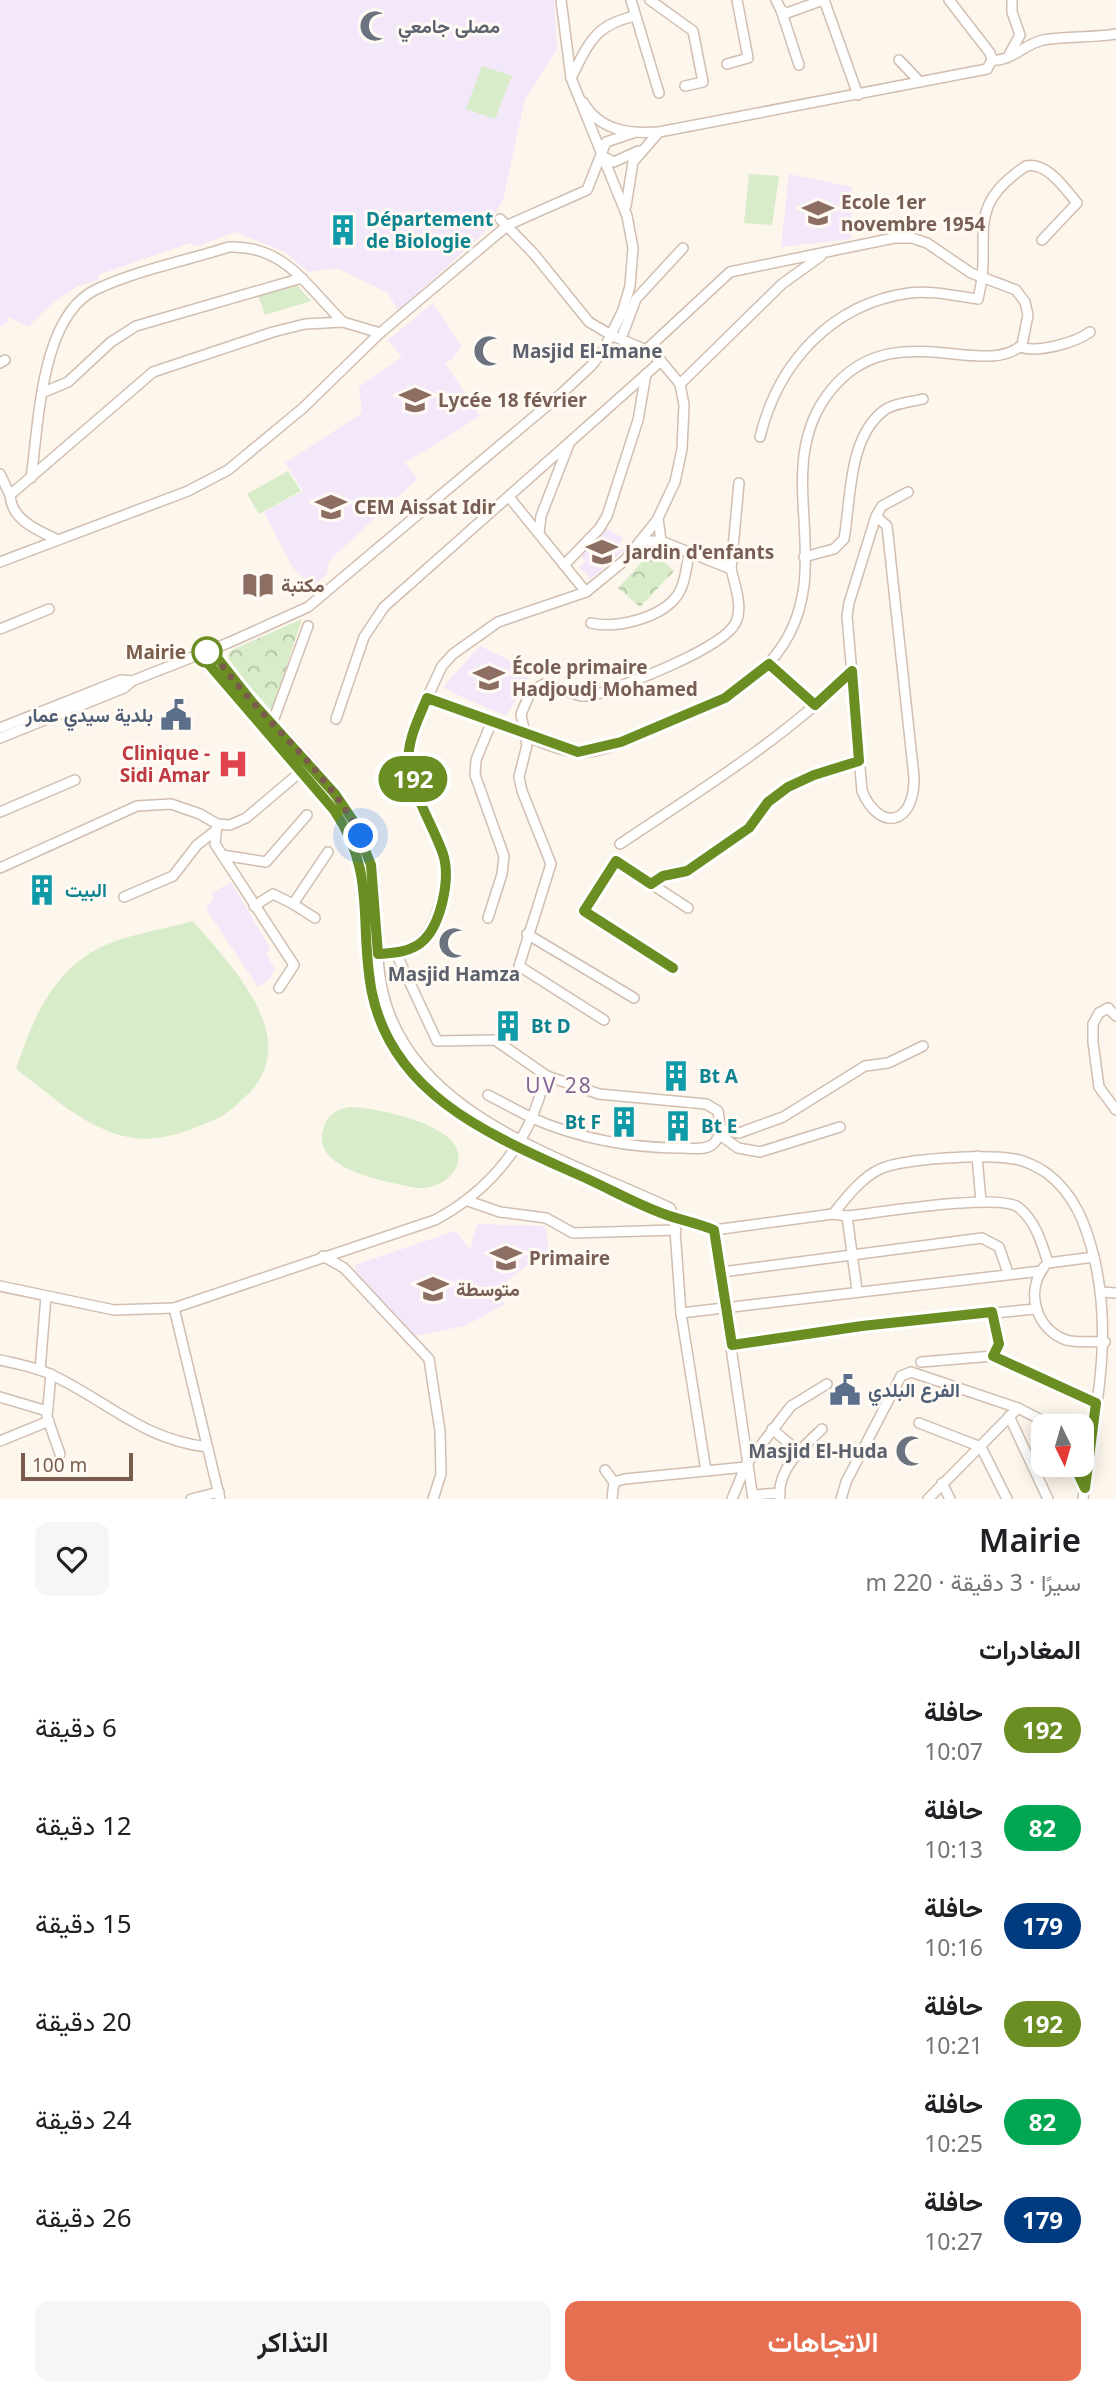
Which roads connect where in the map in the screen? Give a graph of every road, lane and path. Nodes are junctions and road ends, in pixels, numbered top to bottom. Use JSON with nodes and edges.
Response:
{"nodes":[{"id":1,"x":561,"y":0,"type":"edge"},
{"id":2,"x":631,"y":0,"type":"edge"},
{"id":3,"x":650,"y":0,"type":"edge"},
{"id":4,"x":737,"y":0,"type":"edge"},
{"id":5,"x":776,"y":0,"type":"edge"},
{"id":6,"x":823,"y":0,"type":"edge"},
{"id":7,"x":949,"y":0,"type":"edge"},
{"id":8,"x":1012,"y":0,"type":"edge"},
{"id":9,"x":781,"y":10,"type":"junction"},
{"id":10,"x":635,"y":16,"type":"junction"},
{"id":11,"x":1116,"y":34,"type":"edge"},
{"id":12,"x":899,"y":60,"type":"dead end"},
{"id":13,"x":992,"y":60,"type":"junction"},
{"id":14,"x":1005,"y":60,"type":"junction"},
{"id":15,"x":727,"y":64,"type":"dead end"},
{"id":16,"x":799,"y":65,"type":"dead end"},
{"id":17,"x":572,"y":81,"type":"junction"},
{"id":18,"x":920,"y":82,"type":"junction"},
{"id":19,"x":685,"y":86,"type":"dead end"},
{"id":20,"x":659,"y":93,"type":"dead end"},
{"id":21,"x":858,"y":95,"type":"junction"},
{"id":22,"x":659,"y":132,"type":"junction"},
{"id":23,"x":633,"y":133,"type":"junction"},
{"id":24,"x":643,"y":147,"type":"junction"},
{"id":25,"x":602,"y":156,"type":"junction"},
{"id":26,"x":626,"y":216,"type":"junction"},
{"id":27,"x":504,"y":222,"type":"junction"},
{"id":28,"x":1042,"y":240,"type":"dead end"},
{"id":29,"x":683,"y":248,"type":"dead end"},
{"id":30,"x":832,"y":250,"type":"junction"},
{"id":31,"x":302,"y":278,"type":"junction"},
{"id":32,"x":984,"y":278,"type":"junction"},
{"id":33,"x":343,"y":322,"type":"junction"},
{"id":34,"x":1090,"y":332,"type":"dead end"},
{"id":35,"x":380,"y":333,"type":"junction"},
{"id":36,"x":616,"y":337,"type":"junction"},
{"id":37,"x":1020,"y":347,"type":"junction"},
{"id":38,"x":646,"y":350,"type":"junction"},
{"id":39,"x":661,"y":360,"type":"junction"},
{"id":40,"x":646,"y":374,"type":"junction"},
{"id":41,"x":680,"y":384,"type":"junction"},
{"id":42,"x":44,"y":392,"type":"junction"},
{"id":43,"x":923,"y":399,"type":"dead end"},
{"id":44,"x":760,"y":437,"type":"dead end"},
{"id":45,"x":570,"y":442,"type":"junction"},
{"id":46,"x":0,"y":474,"type":"edge"},
{"id":47,"x":31,"y":478,"type":"junction"},
{"id":48,"x":740,"y":483,"type":"dead end"},
{"id":49,"x":908,"y":492,"type":"dead end"},
{"id":50,"x":5,"y":494,"type":"edge"},
{"id":51,"x":509,"y":497,"type":"junction"},
{"id":52,"x":876,"y":516,"type":"junction"},
{"id":53,"x":658,"y":519,"type":"junction"},
{"id":54,"x":540,"y":535,"type":"junction"},
{"id":55,"x":56,"y":538,"type":"junction"},
{"id":56,"x":641,"y":541,"type":"junction"},
{"id":57,"x":661,"y":541,"type":"junction"},
{"id":58,"x":689,"y":554,"type":"junction"},
{"id":59,"x":804,"y":557,"type":"junction"},
{"id":60,"x":0,"y":562,"type":"edge"},
{"id":61,"x":564,"y":565,"type":"junction"},
{"id":62,"x":731,"y":569,"type":"junction"},
{"id":63,"x":586,"y":592,"type":"junction"},
{"id":64,"x":49,"y":609,"type":"dead end"},
{"id":65,"x":590,"y":623,"type":"dead end"},
{"id":66,"x":308,"y":626,"type":"dead end"},
{"id":67,"x":0,"y":629,"type":"edge"},
{"id":68,"x":211,"y":650,"type":"junction"},
{"id":69,"x":200,"y":654,"type":"junction"},
{"id":70,"x":769,"y":664,"type":"junction"},
{"id":71,"x":852,"y":671,"type":"junction"},
{"id":72,"x":132,"y":681,"type":"junction"},
{"id":73,"x":427,"y":698,"type":"junction"},
{"id":74,"x":815,"y":705,"type":"junction"},
{"id":75,"x":336,"y":719,"type":"dead end"},
{"id":76,"x":492,"y":721,"type":"junction"},
{"id":77,"x":272,"y":724,"type":"junction"},
{"id":78,"x":0,"y":728,"type":"edge"},
{"id":79,"x":523,"y":734,"type":"junction"},
{"id":80,"x":0,"y":738,"type":"edge"},
{"id":81,"x":859,"y":761,"type":"junction"},
{"id":82,"x":309,"y":765,"type":"junction"},
{"id":83,"x":300,"y":772,"type":"junction"},
{"id":84,"x":75,"y":780,"type":"dead end"},
{"id":85,"x":0,"y":812,"type":"edge"},
{"id":86,"x":307,"y":815,"type":"dead end"},
{"id":87,"x":216,"y":827,"type":"junction"},
{"id":88,"x":620,"y":844,"type":"dead end"},
{"id":89,"x":328,"y":852,"type":"dead end"},
{"id":90,"x":222,"y":855,"type":"junction"},
{"id":91,"x":0,"y":868,"type":"edge"},
{"id":92,"x":651,"y":884,"type":"junction"},
{"id":93,"x":124,"y":897,"type":"dead end"},
{"id":94,"x":293,"y":904,"type":"junction"},
{"id":95,"x":254,"y":906,"type":"junction"},
{"id":96,"x":688,"y":908,"type":"dead end"},
{"id":97,"x":315,"y":918,"type":"dead end"},
{"id":98,"x":488,"y":918,"type":"dead end"},
{"id":99,"x":527,"y":934,"type":"junction"},
{"id":100,"x":396,"y":953,"type":"junction"},
{"id":101,"x":374,"y":954,"type":"junction"},
{"id":102,"x":673,"y":968,"type":"dead end"},
{"id":103,"x":279,"y":988,"type":"dead end"},
{"id":104,"x":634,"y":998,"type":"dead end"},
{"id":105,"x":1116,"y":1016,"type":"edge"},
{"id":106,"x":604,"y":1020,"type":"dead end"},
{"id":107,"x":923,"y":1046,"type":"dead end"},
{"id":108,"x":547,"y":1076,"type":"junction"},
{"id":109,"x":488,"y":1094,"type":"dead end"},
{"id":110,"x":1116,"y":1110,"type":"edge"},
{"id":111,"x":532,"y":1118,"type":"junction"},
{"id":112,"x":840,"y":1127,"type":"dead end"},
{"id":113,"x":720,"y":1132,"type":"junction"},
{"id":114,"x":519,"y":1144,"type":"junction"},
{"id":115,"x":977,"y":1156,"type":"junction"},
{"id":116,"x":468,"y":1201,"type":"junction"},
{"id":117,"x":981,"y":1202,"type":"junction"},
{"id":118,"x":833,"y":1214,"type":"junction"},
{"id":119,"x":674,"y":1216,"type":"junction"},
{"id":120,"x":847,"y":1216,"type":"junction"},
{"id":121,"x":676,"y":1230,"type":"junction"},
{"id":122,"x":714,"y":1230,"type":"junction"},
{"id":123,"x":854,"y":1254,"type":"junction"},
{"id":124,"x":323,"y":1256,"type":"junction"},
{"id":125,"x":1094,"y":1257,"type":"junction"},
{"id":126,"x":1045,"y":1267,"type":"junction"},
{"id":127,"x":722,"y":1272,"type":"junction"},
{"id":128,"x":1008,"y":1273,"type":"junction"},
{"id":129,"x":0,"y":1286,"type":"edge"},
{"id":130,"x":857,"y":1290,"type":"junction"},
{"id":131,"x":1102,"y":1292,"type":"junction"},
{"id":132,"x":1116,"y":1293,"type":"edge"},
{"id":133,"x":46,"y":1296,"type":"junction"},
{"id":134,"x":727,"y":1307,"type":"junction"},
{"id":135,"x":174,"y":1308,"type":"junction"},
{"id":136,"x":1037,"y":1309,"type":"junction"},
{"id":137,"x":992,"y":1312,"type":"junction"},
{"id":138,"x":681,"y":1313,"type":"junction"},
{"id":139,"x":1105,"y":1342,"type":"junction"},
{"id":140,"x":732,"y":1345,"type":"junction"},
{"id":141,"x":993,"y":1356,"type":"junction"},
{"id":142,"x":0,"y":1360,"type":"edge"},
{"id":143,"x":921,"y":1362,"type":"dead end"},
{"id":144,"x":40,"y":1370,"type":"junction"},
{"id":145,"x":51,"y":1374,"type":"junction"},
{"id":146,"x":827,"y":1384,"type":"dead end"},
{"id":147,"x":0,"y":1397,"type":"edge"},
{"id":148,"x":1096,"y":1403,"type":"junction"},
{"id":149,"x":1018,"y":1408,"type":"junction"},
{"id":150,"x":47,"y":1411,"type":"junction"},
{"id":151,"x":1031,"y":1414,"type":"edge"},
{"id":152,"x":1009,"y":1416,"type":"junction"},
{"id":153,"x":49,"y":1421,"type":"junction"},
{"id":154,"x":919,"y":1423,"type":"dead end"},
{"id":155,"x":772,"y":1429,"type":"junction"},
{"id":156,"x":822,"y":1429,"type":"dead end"},
{"id":157,"x":0,"y":1441,"type":"edge"},
{"id":158,"x":207,"y":1447,"type":"junction"},
{"id":159,"x":981,"y":1447,"type":"junction"},
{"id":160,"x":798,"y":1451,"type":"junction"},
{"id":161,"x":60,"y":1454,"type":"dead end"},
{"id":162,"x":747,"y":1463,"type":"junction"},
{"id":163,"x":605,"y":1470,"type":"dead end"},
{"id":164,"x":706,"y":1471,"type":"junction"},
{"id":165,"x":1080,"y":1477,"type":"edge"},
{"id":166,"x":614,"y":1482,"type":"junction"},
{"id":167,"x":942,"y":1483,"type":"junction"},
{"id":168,"x":1085,"y":1488,"type":"junction"},
{"id":169,"x":220,"y":1496,"type":"edge"},
{"id":170,"x":780,"y":1496,"type":"edge"},
{"id":171,"x":753,"y":1497,"type":"edge"},
{"id":172,"x":191,"y":1499,"type":"edge"},
{"id":173,"x":433,"y":1499,"type":"edge"},
{"id":174,"x":612,"y":1499,"type":"edge"},
{"id":175,"x":732,"y":1499,"type":"edge"},
{"id":176,"x":841,"y":1499,"type":"edge"},
{"id":177,"x":928,"y":1499,"type":"edge"},
{"id":178,"x":950,"y":1499,"type":"edge"},
{"id":179,"x":1007,"y":1499,"type":"edge"},
{"id":180,"x":1048,"y":1499,"type":"edge"},
{"id":181,"x":1083,"y":1499,"type":"edge"}],
"edges":[{"from":1,"to":17,"type":"street"},
{"from":2,"to":10,"type":"street"},
{"from":3,"to":19,"type":"street"},
{"from":4,"to":15,"type":"street"},
{"from":5,"to":9,"type":"street"},
{"from":6,"to":9,"type":"street"},
{"from":6,"to":21,"type":"street"},
{"from":7,"to":13,"type":"street"},
{"from":8,"to":14,"type":"street"},
{"from":9,"to":16,"type":"street"},
{"from":10,"to":17,"type":"street"},
{"from":10,"to":20,"type":"street"},
{"from":11,"to":14,"type":"street"},
{"from":12,"to":18,"type":"street"},
{"from":13,"to":14,"type":"street"},
{"from":13,"to":18,"type":"street"},
{"from":17,"to":23,"type":"street"},
{"from":17,"to":25,"type":"street"},
{"from":18,"to":21,"type":"street"},
{"from":21,"to":22,"type":"street"},
{"from":22,"to":23,"type":"street"},
{"from":22,"to":24,"type":"street"},
{"from":23,"to":25,"type":"street"},
{"from":24,"to":25,"type":"street"},
{"from":24,"to":26,"type":"street"},
{"from":25,"to":26,"type":"street"},
{"from":25,"to":27,"type":"street"},
{"from":26,"to":36,"type":"street"},
{"from":27,"to":35,"type":"street"},
{"from":27,"to":36,"type":"street"},
{"from":28,"to":32,"type":"street"},
{"from":29,"to":36,"type":"street"},
{"from":30,"to":32,"type":"street"},
{"from":30,"to":38,"type":"street"},
{"from":30,"to":41,"type":"street"},
{"from":31,"to":33,"type":"street"},
{"from":31,"to":42,"type":"street"},
{"from":31,"to":42,"type":"street"},
{"from":32,"to":37,"type":"street"},
{"from":32,"to":44,"type":"street"},
{"from":33,"to":35,"type":"street"},
{"from":33,"to":47,"type":"street"},
{"from":34,"to":37,"type":"street"},
{"from":35,"to":55,"type":"street"},
{"from":36,"to":38,"type":"street"},
{"from":36,"to":68,"type":"street"},
{"from":37,"to":59,"type":"street"},
{"from":38,"to":39,"type":"street"},
{"from":39,"to":40,"type":"street"},
{"from":39,"to":41,"type":"street"},
{"from":40,"to":45,"type":"street"},
{"from":40,"to":61,"type":"street"},
{"from":41,"to":53,"type":"street"},
{"from":42,"to":47,"type":"street"},
{"from":43,"to":59,"type":"street"},
{"from":45,"to":51,"type":"street"},
{"from":45,"to":54,"type":"street"},
{"from":46,"to":50,"type":"street"},
{"from":47,"to":50,"type":"street"},
{"from":48,"to":62,"type":"street"},
{"from":49,"to":52,"type":"street"},
{"from":50,"to":55,"type":"street"},
{"from":51,"to":54,"type":"street"},
{"from":51,"to":75,"type":"street"},
{"from":52,"to":71,"type":"street"},
{"from":52,"to":81,"type":"street"},
{"from":53,"to":56,"type":"street"},
{"from":53,"to":57,"type":"street"},
{"from":54,"to":61,"type":"street"},
{"from":55,"to":60,"type":"street"},
{"from":56,"to":57,"type":"street"},
{"from":56,"to":63,"type":"street"},
{"from":57,"to":58,"type":"street"},
{"from":58,"to":62,"type":"street"},
{"from":58,"to":65,"type":"street"},
{"from":59,"to":70,"type":"street"},
{"from":61,"to":63,"type":"street"},
{"from":62,"to":79,"type":"street"},
{"from":63,"to":73,"type":"street"},
{"from":64,"to":67,"type":"street"},
{"from":66,"to":77,"type":"street"},
{"from":68,"to":69,"type":"street"},
{"from":68,"to":77,"type":"street"},
{"from":69,"to":72,"type":"street"},
{"from":69,"to":83,"type":"street"},
{"from":70,"to":74,"type":"street"},
{"from":70,"to":79,"type":"street"},
{"from":71,"to":74,"type":"street"},
{"from":71,"to":81,"type":"street"},
{"from":72,"to":78,"type":"street"},
{"from":72,"to":80,"type":"street"},
{"from":73,"to":76,"type":"street"},
{"from":73,"to":100,"type":"street"},
{"from":74,"to":88,"type":"street"},
{"from":76,"to":79,"type":"street"},
{"from":76,"to":98,"type":"street"},
{"from":77,"to":82,"type":"street"},
{"from":79,"to":99,"type":"street"},
{"from":81,"to":92,"type":"street"},
{"from":82,"to":83,"type":"street"},
{"from":82,"to":101,"type":"street"},
{"from":83,"to":87,"type":"street"},
{"from":83,"to":101,"type":"street"},
{"from":84,"to":85,"type":"street"},
{"from":86,"to":90,"type":"street"},
{"from":87,"to":90,"type":"street"},
{"from":87,"to":91,"type":"street"},
{"from":87,"to":93,"type":"street"},
{"from":89,"to":94,"type":"street"},
{"from":90,"to":95,"type":"street"},
{"from":92,"to":96,"type":"street"},
{"from":92,"to":102,"type":"street"},
{"from":94,"to":95,"type":"street"},
{"from":94,"to":97,"type":"street"},
{"from":95,"to":103,"type":"street"},
{"from":99,"to":104,"type":"street"},
{"from":99,"to":106,"type":"street"},
{"from":100,"to":101,"type":"street"},
{"from":100,"to":108,"type":"street"},
{"from":101,"to":114,"type":"street"},
{"from":105,"to":110,"type":"street"},
{"from":107,"to":113,"type":"street"},
{"from":108,"to":111,"type":"street"},
{"from":108,"to":113,"type":"street"},
{"from":109,"to":111,"type":"street"},
{"from":111,"to":113,"type":"street"},
{"from":111,"to":114,"type":"street"},
{"from":112,"to":113,"type":"street"},
{"from":114,"to":116,"type":"street"},
{"from":114,"to":119,"type":"street"},
{"from":115,"to":117,"type":"street"},
{"from":115,"to":118,"type":"street"},
{"from":115,"to":125,"type":"street"},
{"from":116,"to":121,"type":"street"},
{"from":116,"to":124,"type":"street"},
{"from":117,"to":120,"type":"street"},
{"from":117,"to":126,"type":"street"},
{"from":118,"to":120,"type":"street"},
{"from":118,"to":122,"type":"street"},
{"from":119,"to":121,"type":"street"},
{"from":119,"to":122,"type":"street"},
{"from":120,"to":123,"type":"street"},
{"from":121,"to":138,"type":"street"},
{"from":122,"to":127,"type":"street"},
{"from":123,"to":127,"type":"street"},
{"from":123,"to":128,"type":"street"},
{"from":123,"to":130,"type":"street"},
{"from":124,"to":135,"type":"street"},
{"from":124,"to":173,"type":"street"},
{"from":125,"to":126,"type":"street"},
{"from":125,"to":131,"type":"street"},
{"from":126,"to":128,"type":"street"},
{"from":126,"to":136,"type":"street"},
{"from":127,"to":134,"type":"street"},
{"from":128,"to":130,"type":"street"},
{"from":129,"to":133,"type":"street"},
{"from":130,"to":134,"type":"street"},
{"from":131,"to":132,"type":"street"},
{"from":131,"to":139,"type":"street"},
{"from":133,"to":135,"type":"street"},
{"from":133,"to":144,"type":"street"},
{"from":134,"to":138,"type":"street"},
{"from":134,"to":140,"type":"street"},
{"from":135,"to":158,"type":"street"},
{"from":136,"to":137,"type":"street"},
{"from":136,"to":139,"type":"street"},
{"from":137,"to":140,"type":"street"},
{"from":137,"to":141,"type":"street"},
{"from":138,"to":164,"type":"street"},
{"from":139,"to":148,"type":"street"},
{"from":140,"to":162,"type":"street"},
{"from":141,"to":143,"type":"street"},
{"from":141,"to":148,"type":"street"},
{"from":142,"to":144,"type":"street"},
{"from":144,"to":145,"type":"street"},
{"from":145,"to":150,"type":"street"},
{"from":145,"to":158,"type":"street"},
{"from":146,"to":155,"type":"street"},
{"from":147,"to":150,"type":"street"},
{"from":148,"to":168,"type":"street"},
{"from":149,"to":151,"type":"street"},
{"from":149,"to":152,"type":"street"},
{"from":149,"to":176,"type":"street"},
{"from":150,"to":153,"type":"street"},
{"from":152,"to":159,"type":"street"},
{"from":152,"to":180,"type":"street"},
{"from":153,"to":157,"type":"street"},
{"from":153,"to":161,"type":"street"},
{"from":154,"to":159,"type":"street"},
{"from":155,"to":160,"type":"street"},
{"from":155,"to":162,"type":"street"},
{"from":156,"to":160,"type":"street"},
{"from":158,"to":169,"type":"street"},
{"from":159,"to":167,"type":"street"},
{"from":159,"to":179,"type":"street"},
{"from":160,"to":170,"type":"street"},
{"from":162,"to":164,"type":"street"},
{"from":162,"to":171,"type":"street"},
{"from":162,"to":175,"type":"street"},
{"from":163,"to":166,"type":"street"},
{"from":164,"to":166,"type":"street"},
{"from":165,"to":168,"type":"street"},
{"from":166,"to":174,"type":"street"},
{"from":167,"to":177,"type":"street"},
{"from":167,"to":178,"type":"street"},
{"from":168,"to":181,"type":"street"},
{"from":169,"to":172,"type":"street"},
{"from":170,"to":171,"type":"street"}]}
